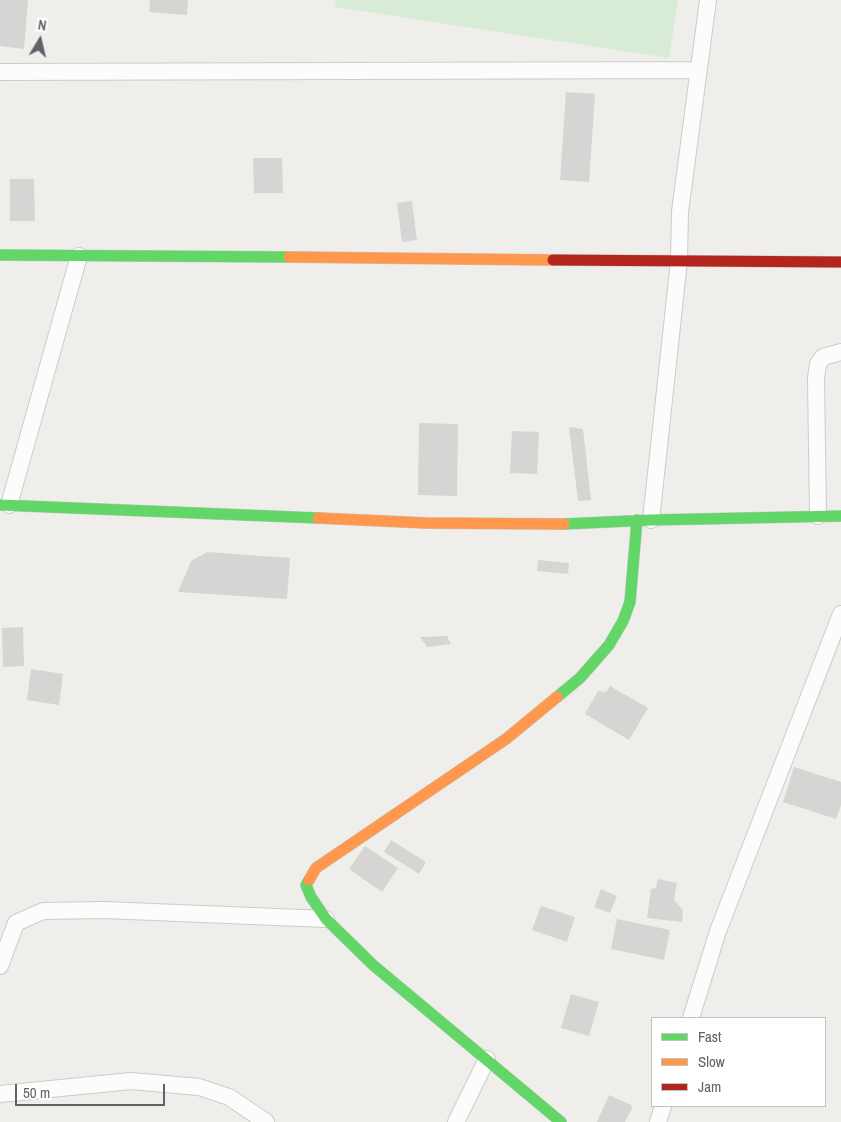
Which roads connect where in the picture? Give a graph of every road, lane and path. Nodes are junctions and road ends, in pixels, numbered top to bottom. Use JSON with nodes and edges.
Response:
{"nodes":[{"id":1,"x":708,"y":0,"type":"edge"},
{"id":2,"x":698,"y":70,"type":"junction"},
{"id":3,"x":0,"y":72,"type":"edge"},
{"id":4,"x":0,"y":255,"type":"edge"},
{"id":5,"x":79,"y":256,"type":"junction"},
{"id":6,"x":679,"y":261,"type":"junction"},
{"id":7,"x":841,"y":262,"type":"edge"},
{"id":8,"x":841,"y":352,"type":"edge"},
{"id":9,"x":5,"y":505,"type":"edge"},
{"id":10,"x":818,"y":516,"type":"junction"},
{"id":11,"x":841,"y":516,"type":"edge"},
{"id":12,"x":644,"y":520,"type":"junction"},
{"id":13,"x":841,"y":614,"type":"edge"},
{"id":14,"x":326,"y":919,"type":"junction"},
{"id":15,"x":0,"y":966,"type":"edge"},
{"id":16,"x":691,"y":1017,"type":"edge"},
{"id":17,"x":487,"y":1059,"type":"junction"},
{"id":18,"x":0,"y":1094,"type":"edge"},
{"id":19,"x":663,"y":1107,"type":"edge"},
{"id":20,"x":266,"y":1122,"type":"edge"},
{"id":21,"x":456,"y":1122,"type":"edge"},
{"id":22,"x":562,"y":1122,"type":"edge"},
{"id":23,"x":658,"y":1122,"type":"edge"}],
"edges":[{"from":1,"to":2,"type":"street"},
{"from":2,"to":3,"type":"street"},
{"from":2,"to":6,"type":"street"},
{"from":4,"to":5,"type":"street"},
{"from":5,"to":6,"type":"street"},
{"from":5,"to":9,"type":"street"},
{"from":6,"to":7,"type":"street"},
{"from":6,"to":12,"type":"street"},
{"from":8,"to":10,"type":"street"},
{"from":9,"to":12,"type":"street"},
{"from":10,"to":11,"type":"street"},
{"from":10,"to":12,"type":"street"},
{"from":12,"to":14,"type":"street"},
{"from":13,"to":16,"type":"street"},
{"from":14,"to":15,"type":"street"},
{"from":14,"to":17,"type":"street"},
{"from":17,"to":21,"type":"street"},
{"from":17,"to":22,"type":"street"},
{"from":18,"to":20,"type":"street"},
{"from":19,"to":23,"type":"street"}]}
